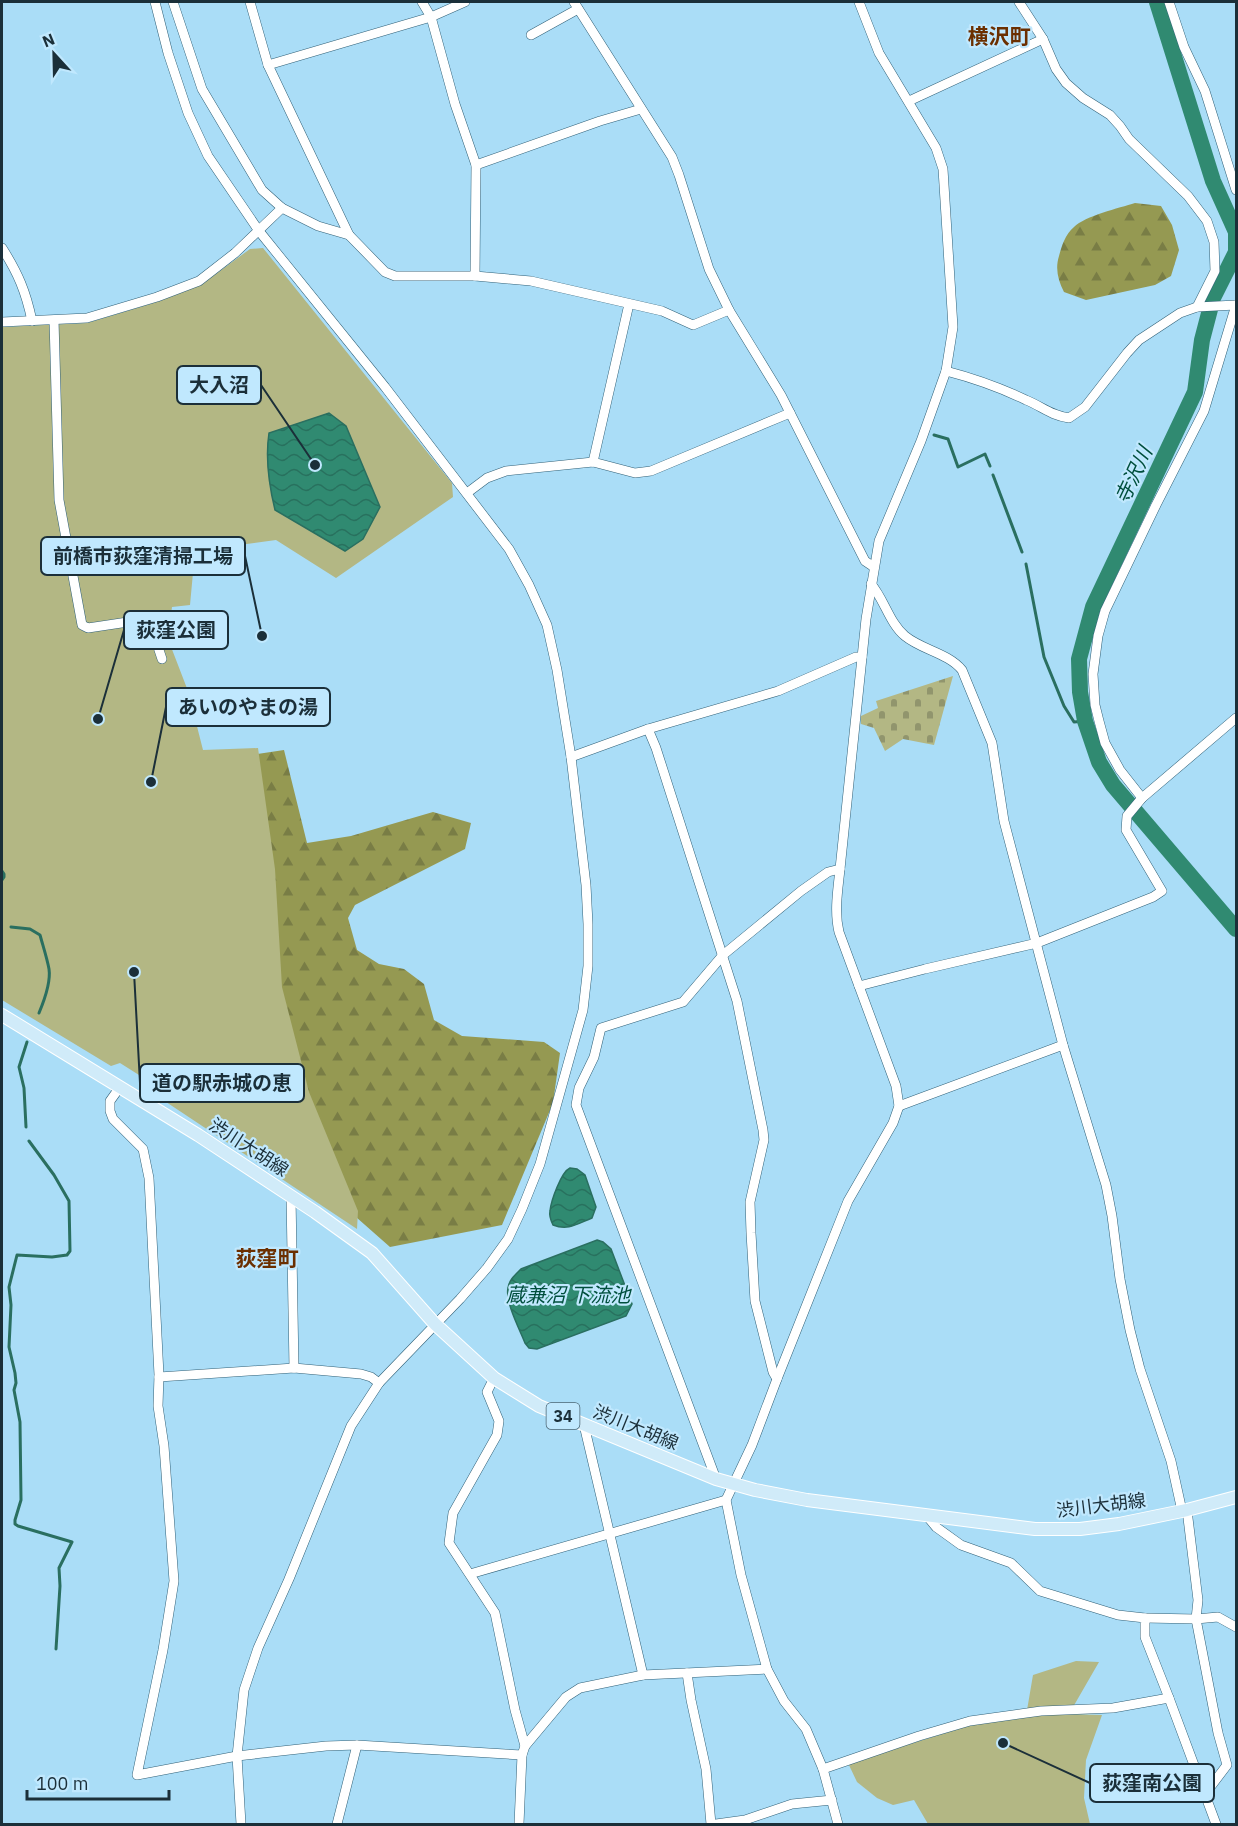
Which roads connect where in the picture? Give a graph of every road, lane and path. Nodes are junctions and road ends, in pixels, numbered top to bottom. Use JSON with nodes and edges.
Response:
{"nodes":[{"id":1,"x":155,"y":2,"type":"edge"},
{"id":2,"x":172,"y":2,"type":"edge"},
{"id":3,"x":250,"y":2,"type":"edge"},
{"id":4,"x":422,"y":2,"type":"edge"},
{"id":5,"x":465,"y":2,"type":"edge"},
{"id":6,"x":859,"y":2,"type":"edge"},
{"id":7,"x":1019,"y":2,"type":"edge"},
{"id":8,"x":1169,"y":2,"type":"edge"},
{"id":9,"x":576,"y":5,"type":"edge"},
{"id":10,"x":431,"y":17,"type":"junction"},
{"id":11,"x":531,"y":35,"type":"dead end"},
{"id":12,"x":1043,"y":39,"type":"junction"},
{"id":13,"x":268,"y":65,"type":"junction"},
{"id":14,"x":909,"y":101,"type":"junction"},
{"id":15,"x":641,"y":109,"type":"junction"},
{"id":16,"x":476,"y":165,"type":"junction"},
{"id":17,"x":1236,"y":190,"type":"edge"},
{"id":18,"x":282,"y":208,"type":"junction"},
{"id":19,"x":259,"y":231,"type":"junction"},
{"id":20,"x":349,"y":235,"type":"junction"},
{"id":21,"x":2,"y":248,"type":"edge"},
{"id":22,"x":475,"y":276,"type":"junction"},
{"id":23,"x":629,"y":304,"type":"junction"},
{"id":24,"x":1236,"y":305,"type":"edge"},
{"id":25,"x":1201,"y":307,"type":"junction"},
{"id":26,"x":729,"y":310,"type":"junction"},
{"id":27,"x":54,"y":320,"type":"junction"},
{"id":28,"x":32,"y":321,"type":"junction"},
{"id":29,"x":2,"y":322,"type":"edge"},
{"id":30,"x":946,"y":371,"type":"junction"},
{"id":31,"x":790,"y":413,"type":"junction"},
{"id":32,"x":593,"y":462,"type":"junction"},
{"id":33,"x":467,"y":493,"type":"junction"},
{"id":34,"x":874,"y":567,"type":"junction"},
{"id":35,"x":871,"y":584,"type":"junction"},
{"id":36,"x":862,"y":657,"type":"junction"},
{"id":37,"x":162,"y":658,"type":"dead end"},
{"id":38,"x":1236,"y":718,"type":"edge"},
{"id":39,"x":648,"y":729,"type":"junction"},
{"id":40,"x":571,"y":757,"type":"junction"},
{"id":41,"x":1140,"y":801,"type":"junction"},
{"id":42,"x":840,"y":869,"type":"junction"},
{"id":43,"x":1037,"y":943,"type":"junction"},
{"id":44,"x":723,"y":955,"type":"junction"},
{"id":45,"x":859,"y":986,"type":"junction"},
{"id":46,"x":2,"y":1015,"type":"edge"},
{"id":47,"x":1063,"y":1045,"type":"junction"},
{"id":48,"x":563,"y":1084,"type":"junction"},
{"id":49,"x":120,"y":1087,"type":"junction"},
{"id":50,"x":579,"y":1088,"type":"junction"},
{"id":51,"x":899,"y":1106,"type":"junction"},
{"id":52,"x":291,"y":1196,"type":"junction"},
{"id":53,"x":435,"y":1324,"type":"junction"},
{"id":54,"x":294,"y":1368,"type":"junction"},
{"id":55,"x":159,"y":1377,"type":"junction"},
{"id":56,"x":494,"y":1378,"type":"junction"},
{"id":57,"x":777,"y":1379,"type":"junction"},
{"id":58,"x":379,"y":1383,"type":"junction"},
{"id":59,"x":584,"y":1425,"type":"junction"},
{"id":60,"x":716,"y":1479,"type":"junction"},
{"id":61,"x":735,"y":1484,"type":"junction"},
{"id":62,"x":1236,"y":1497,"type":"edge"},
{"id":63,"x":726,"y":1500,"type":"junction"},
{"id":64,"x":1185,"y":1510,"type":"junction"},
{"id":65,"x":927,"y":1516,"type":"junction"},
{"id":66,"x":609,"y":1534,"type":"junction"},
{"id":67,"x":470,"y":1574,"type":"junction"},
{"id":68,"x":1145,"y":1618,"type":"junction"},
{"id":69,"x":1196,"y":1619,"type":"junction"},
{"id":70,"x":1236,"y":1627,"type":"edge"},
{"id":71,"x":767,"y":1669,"type":"junction"},
{"id":72,"x":687,"y":1673,"type":"junction"},
{"id":73,"x":643,"y":1675,"type":"junction"},
{"id":74,"x":1169,"y":1698,"type":"junction"},
{"id":75,"x":357,"y":1745,"type":"junction"},
{"id":76,"x":524,"y":1750,"type":"junction"},
{"id":77,"x":237,"y":1756,"type":"junction"},
{"id":78,"x":823,"y":1769,"type":"junction"},
{"id":79,"x":1205,"y":1794,"type":"junction"},
{"id":80,"x":832,"y":1800,"type":"junction"},
{"id":81,"x":241,"y":1824,"type":"edge"},
{"id":82,"x":337,"y":1824,"type":"edge"},
{"id":83,"x":519,"y":1824,"type":"edge"},
{"id":84,"x":711,"y":1824,"type":"edge"},
{"id":85,"x":716,"y":1824,"type":"edge"},
{"id":86,"x":838,"y":1824,"type":"edge"},
{"id":87,"x":1216,"y":1824,"type":"edge"}],
"edges":[{"from":1,"to":19,"type":"street"},
{"from":2,"to":18,"type":"street"},
{"from":3,"to":13,"type":"street"},
{"from":4,"to":10,"type":"street"},
{"from":5,"to":10,"type":"street"},
{"from":6,"to":14,"type":"street"},
{"from":7,"to":12,"type":"street"},
{"from":8,"to":17,"type":"street"},
{"from":9,"to":11,"type":"street"},
{"from":9,"to":15,"type":"street"},
{"from":10,"to":13,"type":"street"},
{"from":10,"to":16,"type":"street"},
{"from":12,"to":14,"type":"street"},
{"from":12,"to":25,"type":"street"},
{"from":13,"to":20,"type":"street"},
{"from":14,"to":30,"type":"street"},
{"from":15,"to":16,"type":"street"},
{"from":15,"to":26,"type":"street"},
{"from":16,"to":22,"type":"street"},
{"from":18,"to":19,"type":"street"},
{"from":18,"to":20,"type":"street"},
{"from":19,"to":27,"type":"street"},
{"from":19,"to":33,"type":"street"},
{"from":20,"to":22,"type":"street"},
{"from":21,"to":28,"type":"street"},
{"from":22,"to":23,"type":"street"},
{"from":23,"to":26,"type":"street"},
{"from":23,"to":32,"type":"street"},
{"from":24,"to":25,"type":"street"},
{"from":24,"to":41,"type":"street"},
{"from":25,"to":30,"type":"street"},
{"from":26,"to":31,"type":"street"},
{"from":27,"to":28,"type":"street"},
{"from":27,"to":37,"type":"street"},
{"from":28,"to":29,"type":"street"},
{"from":30,"to":34,"type":"street"},
{"from":31,"to":32,"type":"street"},
{"from":31,"to":34,"type":"street"},
{"from":32,"to":33,"type":"street"},
{"from":33,"to":40,"type":"street"},
{"from":34,"to":35,"type":"street"},
{"from":35,"to":36,"type":"street"},
{"from":35,"to":43,"type":"street"},
{"from":36,"to":39,"type":"street"},
{"from":36,"to":42,"type":"street"},
{"from":38,"to":41,"type":"street"},
{"from":39,"to":40,"type":"street"},
{"from":39,"to":44,"type":"street"},
{"from":40,"to":48,"type":"street"},
{"from":41,"to":43,"type":"street"},
{"from":42,"to":44,"type":"street"},
{"from":42,"to":45,"type":"street"},
{"from":43,"to":45,"type":"street"},
{"from":43,"to":47,"type":"street"},
{"from":44,"to":50,"type":"street"},
{"from":44,"to":57,"type":"street"},
{"from":45,"to":51,"type":"street"},
{"from":46,"to":49,"type":"main road","name":"渋川大胡線","number":"34"},
{"from":47,"to":51,"type":"street"},
{"from":47,"to":64,"type":"street"},
{"from":48,"to":50,"type":"street"},
{"from":48,"to":53,"type":"street"},
{"from":49,"to":52,"type":"main road","name":"渋川大胡線","number":"34"},
{"from":49,"to":55,"type":"street"},
{"from":50,"to":60,"type":"street"},
{"from":51,"to":57,"type":"street"},
{"from":52,"to":53,"type":"main road","name":"渋川大胡線","number":"34"},
{"from":52,"to":54,"type":"street"},
{"from":53,"to":56,"type":"main road","name":"渋川大胡線","number":"34"},
{"from":53,"to":58,"type":"street"},
{"from":54,"to":55,"type":"street"},
{"from":54,"to":58,"type":"street"},
{"from":55,"to":77,"type":"street"},
{"from":56,"to":59,"type":"main road","name":"渋川大胡線","number":"34"},
{"from":56,"to":67,"type":"street"},
{"from":57,"to":61,"type":"street"},
{"from":58,"to":77,"type":"street"},
{"from":59,"to":60,"type":"main road","name":"渋川大胡線","number":"34"},
{"from":59,"to":66,"type":"street"},
{"from":60,"to":61,"type":"main road","name":"渋川大胡線","number":"34"},
{"from":61,"to":63,"type":"street"},
{"from":61,"to":65,"type":"main road","name":"渋川大胡線","number":"34"},
{"from":62,"to":64,"type":"main road","name":"渋川大胡線","number":"34"},
{"from":63,"to":66,"type":"street"},
{"from":63,"to":71,"type":"street"},
{"from":64,"to":65,"type":"main road","name":"渋川大胡線","number":"34"},
{"from":64,"to":69,"type":"street"},
{"from":65,"to":68,"type":"street"},
{"from":66,"to":67,"type":"street"},
{"from":66,"to":73,"type":"street"},
{"from":67,"to":76,"type":"street"},
{"from":68,"to":69,"type":"street"},
{"from":68,"to":74,"type":"street"},
{"from":69,"to":70,"type":"street"},
{"from":69,"to":79,"type":"street"},
{"from":71,"to":72,"type":"street"},
{"from":71,"to":78,"type":"street"},
{"from":72,"to":73,"type":"street"},
{"from":72,"to":84,"type":"street"},
{"from":73,"to":76,"type":"street"},
{"from":74,"to":78,"type":"street"},
{"from":74,"to":79,"type":"street"},
{"from":75,"to":76,"type":"street"},
{"from":75,"to":77,"type":"street"},
{"from":75,"to":82,"type":"street"},
{"from":76,"to":83,"type":"street"},
{"from":77,"to":81,"type":"street"},
{"from":78,"to":80,"type":"street"},
{"from":79,"to":87,"type":"street"},
{"from":80,"to":85,"type":"street"},
{"from":80,"to":86,"type":"street"}]}
